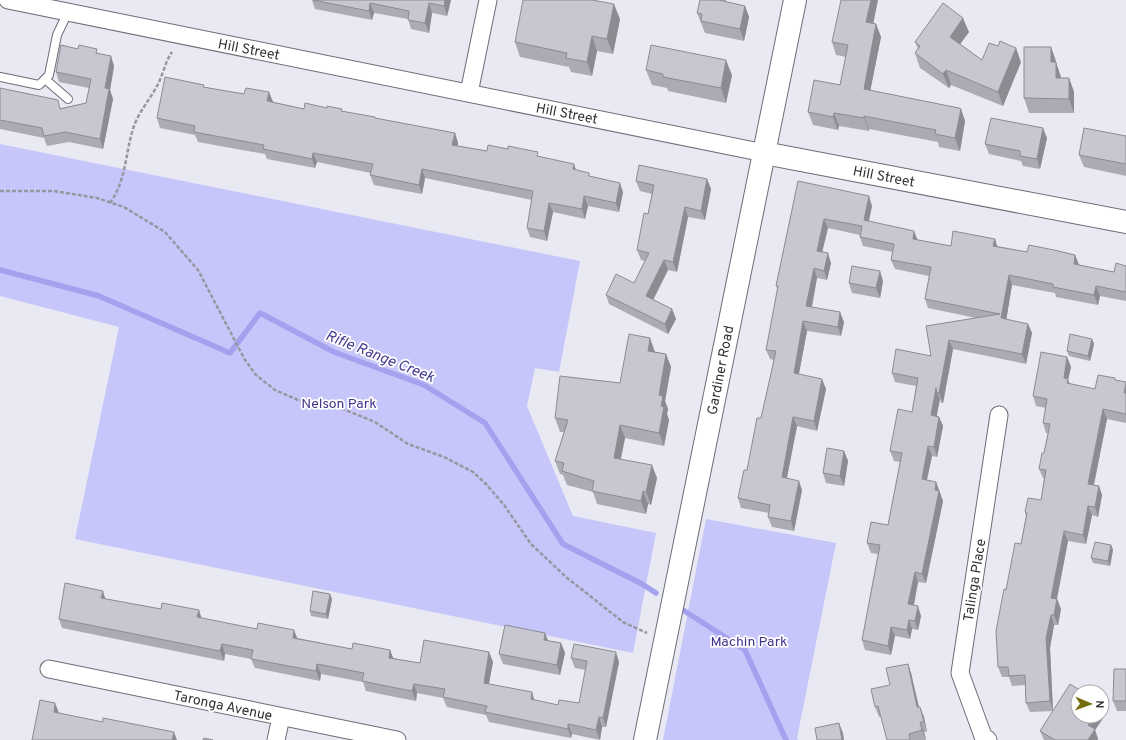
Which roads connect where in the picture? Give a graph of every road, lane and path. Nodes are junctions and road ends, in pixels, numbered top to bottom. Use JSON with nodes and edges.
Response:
{"nodes":[{"id":1,"x":488,"y":0,"type":"edge"},
{"id":2,"x":796,"y":0,"type":"edge"},
{"id":3,"x":14,"y":1,"type":"edge"},
{"id":4,"x":68,"y":12,"type":"junction"},
{"id":5,"x":185,"y":36,"type":"junction"},
{"id":6,"x":0,"y":77,"type":"edge"},
{"id":7,"x":45,"y":80,"type":"junction"},
{"id":8,"x":469,"y":93,"type":"junction"},
{"id":9,"x":68,"y":99,"type":"dead end"},
{"id":10,"x":764,"y":153,"type":"junction"},
{"id":11,"x":0,"y":191,"type":"edge"},
{"id":12,"x":110,"y":203,"type":"junction"},
{"id":13,"x":1126,"y":222,"type":"edge"},
{"id":14,"x":1000,"y":415,"type":"dead end"},
{"id":15,"x":665,"y":641,"type":"junction"},
{"id":16,"x":49,"y":669,"type":"dead end"},
{"id":17,"x":281,"y":717,"type":"junction"},
{"id":18,"x":276,"y":740,"type":"edge"},
{"id":19,"x":397,"y":740,"type":"edge"},
{"id":20,"x":645,"y":740,"type":"edge"},
{"id":21,"x":988,"y":740,"type":"edge"}],
"edges":[{"from":1,"to":8,"type":"street"},
{"from":2,"to":10,"type":"street","name":"Gardiner Road"},
{"from":3,"to":4,"type":"street","name":"Hill Street"},
{"from":4,"to":5,"type":"street","name":"Hill Street"},
{"from":4,"to":7,"type":"lane"},
{"from":5,"to":8,"type":"street","name":"Hill Street"},
{"from":5,"to":12,"type":"path"},
{"from":6,"to":7,"type":"lane"},
{"from":7,"to":9,"type":"lane"},
{"from":8,"to":10,"type":"street","name":"Hill Street"},
{"from":10,"to":13,"type":"street","name":"Hill Street"},
{"from":10,"to":15,"type":"street","name":"Gardiner Road"},
{"from":11,"to":12,"type":"path"},
{"from":12,"to":15,"type":"path"},
{"from":14,"to":21,"type":"street","name":"Talinga Place"},
{"from":15,"to":20,"type":"street","name":"Gardiner Road"},
{"from":16,"to":17,"type":"street","name":"Taronga Avenue"},
{"from":17,"to":18,"type":"street"},
{"from":17,"to":19,"type":"street","name":"Taronga Avenue"}]}
